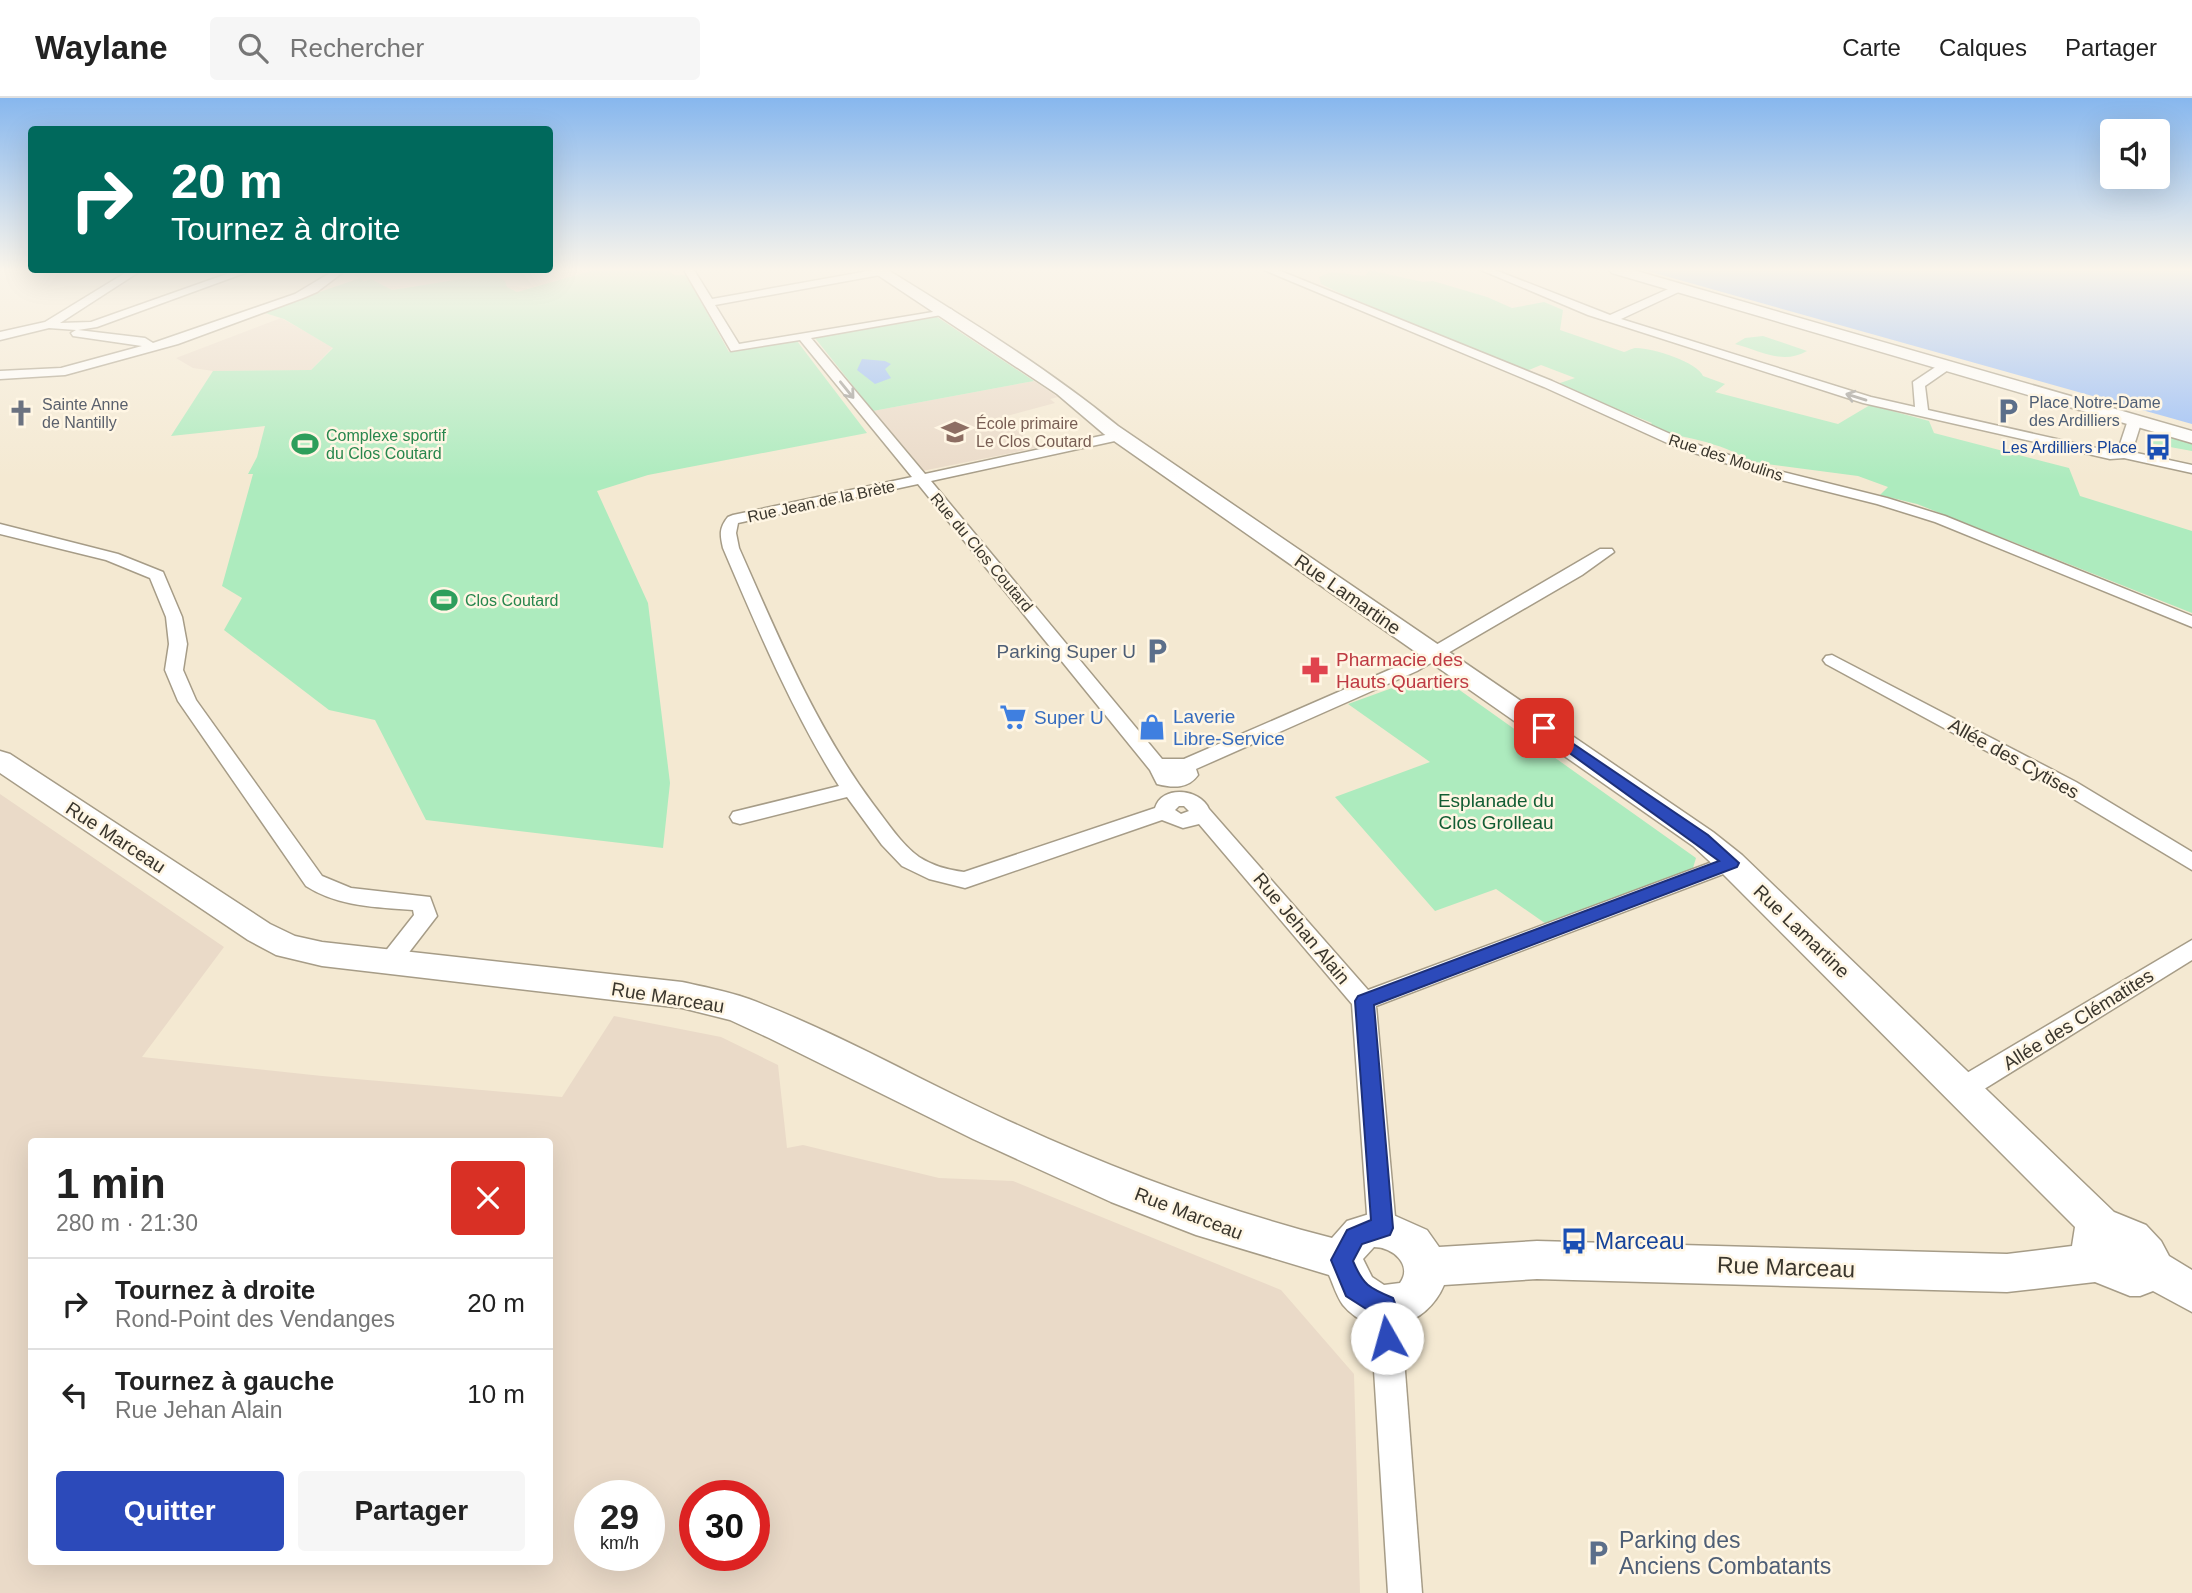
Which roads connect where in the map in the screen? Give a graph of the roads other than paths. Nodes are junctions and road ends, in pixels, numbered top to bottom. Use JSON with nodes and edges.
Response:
{"nodes":[{"id":1,"x":128,"y":340,"type":"edge"},
{"id":2,"x":177,"y":340,"type":"edge"},
{"id":3,"x":730,"y":340,"type":"edge"},
{"id":4,"x":787,"y":340,"type":"edge"},
{"id":5,"x":806,"y":340,"type":"edge"},
{"id":6,"x":989,"y":340,"type":"edge"},
{"id":7,"x":1440,"y":340,"type":"edge"},
{"id":8,"x":1675,"y":340,"type":"edge"},
{"id":9,"x":1859,"y":340,"type":"edge"},
{"id":10,"x":1739,"y":345,"type":"dead end"},
{"id":11,"x":149,"y":346,"type":"junction"},
{"id":12,"x":1719,"y":354,"type":"junction"},
{"id":13,"x":1947,"y":365,"type":"junction"},
{"id":14,"x":0,"y":375,"type":"edge"},
{"id":15,"x":1922,"y":412,"type":"junction"},
{"id":16,"x":2135,"y":420,"type":"junction"},
{"id":17,"x":1119,"y":436,"type":"junction"},
{"id":18,"x":2192,"y":437,"type":"edge"},
{"id":19,"x":2117,"y":454,"type":"junction"},
{"id":20,"x":2192,"y":469,"type":"edge"},
{"id":21,"x":920,"y":479,"type":"junction"},
{"id":22,"x":0,"y":528,"type":"edge"},
{"id":23,"x":1606,"y":552,"type":"dead end"},
{"id":24,"x":2192,"y":622,"type":"edge"},
{"id":25,"x":1434,"y":654,"type":"junction"},
{"id":26,"x":1832,"y":660,"type":"dead end"},
{"id":27,"x":0,"y":760,"type":"edge"},
{"id":28,"x":1180,"y":784,"type":"junction"},
{"id":29,"x":850,"y":790,"type":"junction"},
{"id":30,"x":1165,"y":808,"type":"junction"},
{"id":31,"x":740,"y":817,"type":"dead end"},
{"id":32,"x":2192,"y":862,"type":"edge"},
{"id":33,"x":1731,"y":863,"type":"junction"},
{"id":34,"x":2192,"y":949,"type":"edge"},
{"id":35,"x":389,"y":962,"type":"junction"},
{"id":36,"x":1364,"y":1001,"type":"junction"},
{"id":37,"x":1964,"y":1088,"type":"junction"},
{"id":38,"x":1382,"y":1228,"type":"junction"},
{"id":39,"x":2103,"y":1245,"type":"junction"},
{"id":40,"x":1342,"y":1260,"type":"junction"},
{"id":41,"x":1427,"y":1267,"type":"junction"},
{"id":42,"x":2192,"y":1292,"type":"edge"},
{"id":43,"x":1385,"y":1306,"type":"junction"},
{"id":44,"x":1405,"y":1593,"type":"edge"}],
"edges":[{"from":1,"to":11,"type":"street"},
{"from":2,"to":11,"type":"street"},
{"from":3,"to":4,"type":"street"},
{"from":5,"to":21,"type":"street","name":"Rue du Clos Coutard","one_way":true},
{"from":6,"to":17,"type":"street","name":"Rue Lamartine"},
{"from":7,"to":24,"type":"street","name":"Rue des Moulins"},
{"from":8,"to":12,"type":"street"},
{"from":9,"to":13,"type":"street"},
{"from":10,"to":12,"type":"street"},
{"from":11,"to":14,"type":"street"},
{"from":15,"to":12,"type":"street","one_way":true},
{"from":13,"to":15,"type":"street"},
{"from":13,"to":16,"type":"street"},
{"from":15,"to":19,"type":"street"},
{"from":16,"to":18,"type":"street"},
{"from":16,"to":19,"type":"street"},
{"from":17,"to":21,"type":"street","name":"Rue Jean de la Brète"},
{"from":17,"to":25,"type":"street","name":"Rue Lamartine"},
{"from":19,"to":20,"type":"street"},
{"from":21,"to":28,"type":"street","name":"Rue du Clos Coutard"},
{"from":21,"to":29,"type":"street","name":"Rue Jean de la Brète"},
{"from":22,"to":35,"type":"street"},
{"from":23,"to":25,"type":"street"},
{"from":25,"to":28,"type":"street"},
{"from":25,"to":33,"type":"street","name":"Rue Lamartine"},
{"from":26,"to":32,"type":"street","name":"Allée des Cytises"},
{"from":27,"to":35,"type":"street","name":"Rue Marceau"},
{"from":28,"to":30,"type":"street"},
{"from":28,"to":30,"type":"street"},
{"from":28,"to":36,"type":"street","name":"Rue Jehan Alain"},
{"from":29,"to":30,"type":"street","name":"Rue Jean de la Brète"},
{"from":29,"to":31,"type":"street"},
{"from":33,"to":36,"type":"street"},
{"from":33,"to":37,"type":"street","name":"Rue Lamartine"},
{"from":34,"to":37,"type":"street","name":"Allée des Clématites"},
{"from":35,"to":40,"type":"street","name":"Rue Marceau"},
{"from":36,"to":38,"type":"street","name":"Rue Jehan Alain"},
{"from":37,"to":39,"type":"street","name":"Rue Lamartine"},
{"from":38,"to":40,"type":"street"},
{"from":38,"to":41,"type":"street"},
{"from":39,"to":41,"type":"street","name":"Rue Marceau"},
{"from":39,"to":42,"type":"street"},
{"from":40,"to":43,"type":"street"},
{"from":41,"to":43,"type":"street"},
{"from":43,"to":44,"type":"street"}]}
